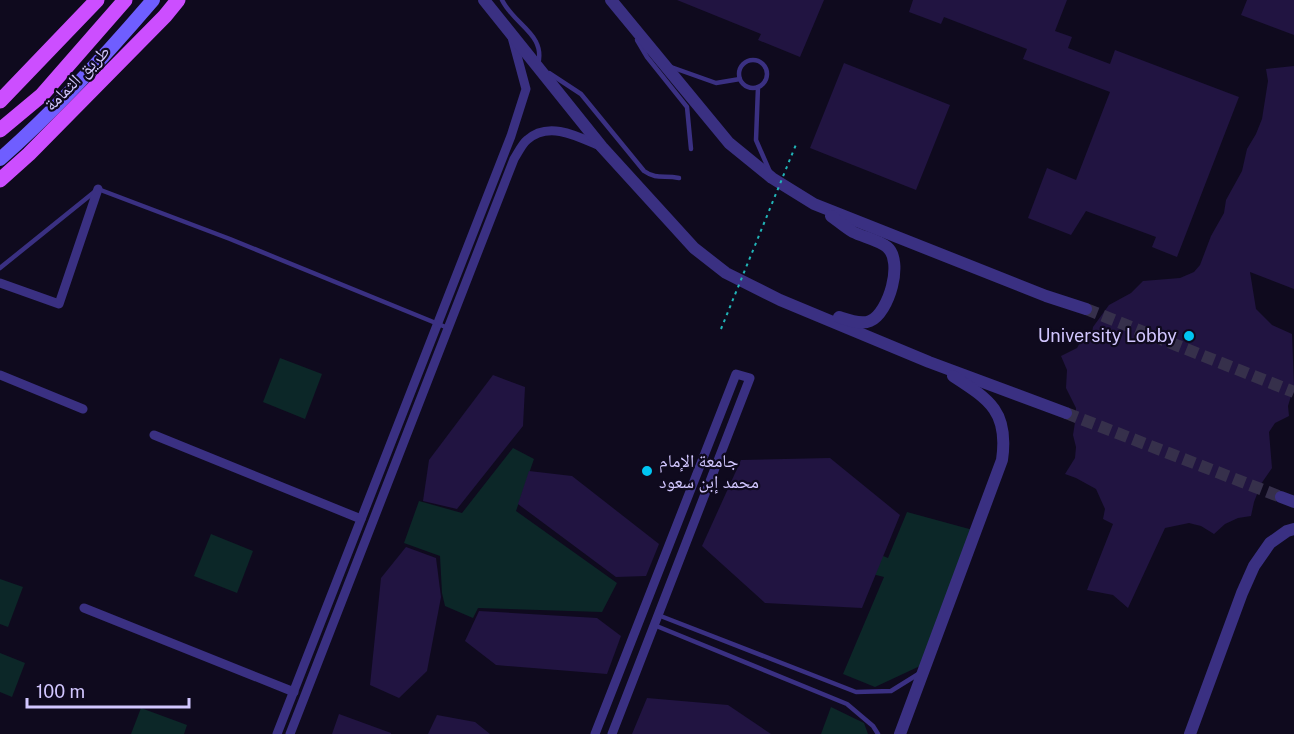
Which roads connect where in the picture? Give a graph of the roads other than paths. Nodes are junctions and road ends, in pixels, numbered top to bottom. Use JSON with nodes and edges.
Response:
{"nodes":[{"id":1,"x":97,"y":0,"type":"edge"},
{"id":2,"x":125,"y":0,"type":"edge"},
{"id":3,"x":153,"y":0,"type":"edge"},
{"id":4,"x":178,"y":0,"type":"edge"},
{"id":5,"x":484,"y":0,"type":"edge"},
{"id":6,"x":502,"y":0,"type":"edge"},
{"id":7,"x":611,"y":1,"type":"edge"},
{"id":8,"x":513,"y":37,"type":"junction"},
{"id":9,"x":54,"y":44,"type":"junction"},
{"id":10,"x":538,"y":66,"type":"junction"},
{"id":11,"x":667,"y":66,"type":"junction"},
{"id":12,"x":740,"y":79,"type":"junction"},
{"id":13,"x":758,"y":87,"type":"junction"},
{"id":14,"x":0,"y":93,"type":"edge"},
{"id":15,"x":0,"y":101,"type":"edge"},
{"id":16,"x":0,"y":130,"type":"edge"},
{"id":17,"x":602,"y":147,"type":"junction"},
{"id":18,"x":691,"y":149,"type":"dead end"},
{"id":19,"x":0,"y":159,"type":"edge"},
{"id":20,"x":679,"y":178,"type":"dead end"},
{"id":21,"x":772,"y":178,"type":"junction"},
{"id":22,"x":0,"y":180,"type":"edge"},
{"id":23,"x":98,"y":189,"type":"junction"},
{"id":24,"x":814,"y":204,"type":"junction"},
{"id":25,"x":0,"y":268,"type":"edge"},
{"id":26,"x":0,"y":283,"type":"edge"},
{"id":27,"x":780,"y":300,"type":"junction"},
{"id":28,"x":1086,"y":309,"type":"tunnel mouth"},
{"id":29,"x":438,"y":323,"type":"junction"},
{"id":30,"x":448,"y":328,"type":"junction"},
{"id":31,"x":929,"y":362,"type":"junction"},
{"id":32,"x":0,"y":375,"type":"edge"},
{"id":33,"x":83,"y":409,"type":"dead end"},
{"id":34,"x":1066,"y":413,"type":"tunnel mouth"},
{"id":35,"x":154,"y":435,"type":"dead end"},
{"id":36,"x":1281,"y":497,"type":"tunnel mouth"},
{"id":37,"x":1294,"y":502,"type":"edge"},
{"id":38,"x":362,"y":519,"type":"junction"},
{"id":39,"x":1294,"y":529,"type":"edge"},
{"id":40,"x":84,"y":608,"type":"dead end"},
{"id":41,"x":656,"y":620,"type":"junction"},
{"id":42,"x":925,"y":670,"type":"junction"},
{"id":43,"x":294,"y":692,"type":"junction"},
{"id":44,"x":277,"y":734,"type":"edge"},
{"id":45,"x":290,"y":734,"type":"edge"},
{"id":46,"x":595,"y":734,"type":"edge"},
{"id":47,"x":612,"y":734,"type":"edge"},
{"id":48,"x":878,"y":734,"type":"edge"},
{"id":49,"x":900,"y":734,"type":"edge"},
{"id":50,"x":1190,"y":734,"type":"edge"}],
"edges":[{"from":1,"to":9,"type":"main road"},
{"from":2,"to":16,"type":"main road","name":"طريق الثمامة"},
{"from":3,"to":19,"type":"main road"},
{"from":4,"to":22,"type":"main road","name":"طريق الثمامة"},
{"from":5,"to":8,"type":"street"},
{"from":6,"to":10,"type":"lane"},
{"from":7,"to":11,"type":"street"},
{"from":7,"to":18,"type":"lane"},
{"from":8,"to":10,"type":"street"},
{"from":8,"to":29,"type":"street"},
{"from":9,"to":14,"type":"main road"},
{"from":9,"to":15,"type":"main road"},
{"from":10,"to":17,"type":"street"},
{"from":10,"to":20,"type":"lane"},
{"from":11,"to":12,"type":"lane"},
{"from":11,"to":21,"type":"street"},
{"from":12,"to":13,"type":"lane"},
{"from":12,"to":13,"type":"lane"},
{"from":13,"to":21,"type":"lane"},
{"from":17,"to":27,"type":"street"},
{"from":17,"to":30,"type":"street"},
{"from":21,"to":24,"type":"street"},
{"from":23,"to":25,"type":"lane"},
{"from":23,"to":26,"type":"street"},
{"from":23,"to":29,"type":"lane"},
{"from":24,"to":27,"type":"street"},
{"from":24,"to":28,"type":"street"},
{"from":27,"to":31,"type":"street"},
{"from":29,"to":30,"type":"lane"},
{"from":29,"to":38,"type":"street"},
{"from":30,"to":45,"type":"street"},
{"from":31,"to":34,"type":"street"},
{"from":31,"to":42,"type":"street"},
{"from":32,"to":33,"type":"street"},
{"from":35,"to":38,"type":"street"},
{"from":36,"to":37,"type":"street"},
{"from":38,"to":43,"type":"street"},
{"from":39,"to":50,"type":"street"},
{"from":40,"to":43,"type":"street"},
{"from":41,"to":42,"type":"lane"},
{"from":41,"to":46,"type":"street"},
{"from":41,"to":47,"type":"street"},
{"from":41,"to":48,"type":"lane"},
{"from":42,"to":49,"type":"street"},
{"from":43,"to":44,"type":"street"}]}
